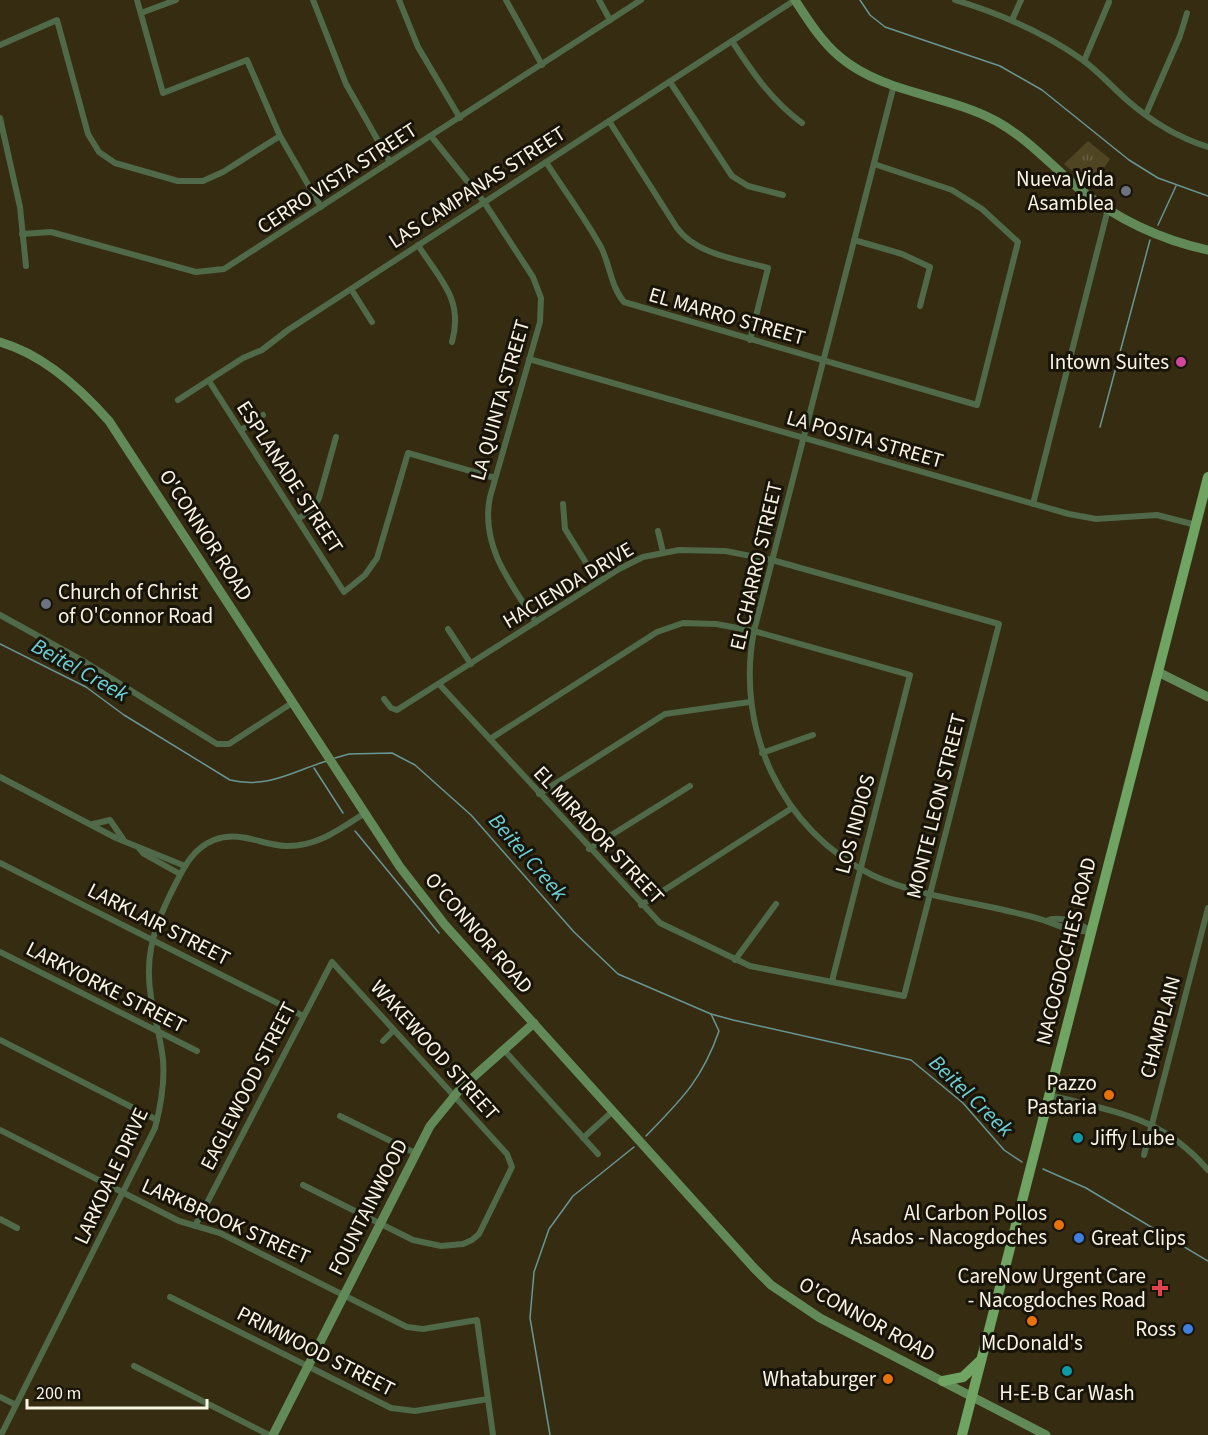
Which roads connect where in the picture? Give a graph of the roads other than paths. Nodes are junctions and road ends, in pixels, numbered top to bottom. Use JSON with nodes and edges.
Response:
{"nodes":[{"id":1,"x":137,"y":0,"type":"edge"},
{"id":2,"x":176,"y":0,"type":"edge"},
{"id":3,"x":313,"y":0,"type":"edge"},
{"id":4,"x":399,"y":0,"type":"edge"},
{"id":5,"x":506,"y":0,"type":"edge"},
{"id":6,"x":598,"y":0,"type":"edge"},
{"id":7,"x":641,"y":0,"type":"edge"},
{"id":8,"x":795,"y":0,"type":"edge"},
{"id":9,"x":955,"y":0,"type":"edge"},
{"id":10,"x":1021,"y":0,"type":"edge"},
{"id":11,"x":1109,"y":2,"type":"dead end"},
{"id":12,"x":141,"y":13,"type":"junction"},
{"id":13,"x":1186,"y":13,"type":"dead end"},
{"id":14,"x":610,"y":20,"type":"junction"},
{"id":15,"x":1012,"y":20,"type":"junction"},
{"id":16,"x":732,"y":41,"type":"junction"},
{"id":17,"x":0,"y":45,"type":"edge"},
{"id":18,"x":1084,"y":61,"type":"junction"},
{"id":19,"x":542,"y":65,"type":"junction"},
{"id":20,"x":670,"y":82,"type":"junction"},
{"id":21,"x":894,"y":85,"type":"junction"},
{"id":22,"x":1146,"y":114,"type":"junction"},
{"id":23,"x":0,"y":118,"type":"edge"},
{"id":24,"x":460,"y":118,"type":"junction"},
{"id":25,"x":609,"y":121,"type":"junction"},
{"id":26,"x":802,"y":123,"type":"dead end"},
{"id":27,"x":280,"y":136,"type":"junction"},
{"id":28,"x":431,"y":136,"type":"junction"},
{"id":29,"x":1208,"y":147,"type":"edge"},
{"id":30,"x":390,"y":162,"type":"junction"},
{"id":31,"x":546,"y":162,"type":"junction"},
{"id":32,"x":874,"y":164,"type":"junction"},
{"id":33,"x":783,"y":195,"type":"dead end"},
{"id":34,"x":484,"y":202,"type":"junction"},
{"id":35,"x":321,"y":207,"type":"junction"},
{"id":36,"x":1108,"y":209,"type":"junction"},
{"id":37,"x":22,"y":234,"type":"junction"},
{"id":38,"x":854,"y":240,"type":"junction"},
{"id":39,"x":418,"y":245,"type":"junction"},
{"id":40,"x":1208,"y":250,"type":"edge"},
{"id":41,"x":26,"y":266,"type":"dead end"},
{"id":42,"x":351,"y":289,"type":"junction"},
{"id":43,"x":920,"y":306,"type":"dead end"},
{"id":44,"x":372,"y":322,"type":"dead end"},
{"id":45,"x":750,"y":340,"type":"junction"},
{"id":46,"x":452,"y":342,"type":"dead end"},
{"id":47,"x":3,"y":343,"type":"edge"},
{"id":48,"x":529,"y":359,"type":"junction"},
{"id":49,"x":824,"y":361,"type":"junction"},
{"id":50,"x":209,"y":381,"type":"junction"},
{"id":51,"x":178,"y":400,"type":"dead end"},
{"id":52,"x":263,"y":416,"type":"dead end"},
{"id":53,"x":241,"y":430,"type":"junction"},
{"id":54,"x":336,"y":437,"type":"dead end"},
{"id":55,"x":804,"y":438,"type":"junction"},
{"id":56,"x":1208,"y":477,"type":"edge"},
{"id":57,"x":495,"y":478,"type":"junction"},
{"id":58,"x":1206,"y":492,"type":"edge"},
{"id":59,"x":564,"y":504,"type":"dead end"},
{"id":60,"x":1033,"y":504,"type":"junction"},
{"id":61,"x":298,"y":519,"type":"junction"},
{"id":62,"x":1196,"y":525,"type":"junction"},
{"id":63,"x":658,"y":531,"type":"dead end"},
{"id":64,"x":663,"y":552,"type":"junction"},
{"id":65,"x":772,"y":560,"type":"junction"},
{"id":66,"x":598,"y":582,"type":"junction"},
{"id":67,"x":0,"y":615,"type":"edge"},
{"id":68,"x":536,"y":622,"type":"junction"},
{"id":69,"x":999,"y":624,"type":"joint"},
{"id":70,"x":448,"y":629,"type":"dead end"},
{"id":71,"x":754,"y":631,"type":"junction"},
{"id":72,"x":471,"y":664,"type":"junction"},
{"id":73,"x":1158,"y":672,"type":"junction"},
{"id":74,"x":440,"y":684,"type":"junction"},
{"id":75,"x":1208,"y":697,"type":"edge"},
{"id":76,"x":384,"y":699,"type":"dead end"},
{"id":77,"x":750,"y":702,"type":"junction"},
{"id":78,"x":292,"y":703,"type":"junction"},
{"id":79,"x":813,"y":735,"type":"dead end"},
{"id":80,"x":489,"y":739,"type":"junction"},
{"id":81,"x":762,"y":753,"type":"junction"},
{"id":82,"x":0,"y":777,"type":"edge"},
{"id":83,"x":690,"y":786,"type":"dead end"},
{"id":84,"x":539,"y":794,"type":"junction"},
{"id":85,"x":792,"y":808,"type":"junction"},
{"id":86,"x":365,"y":813,"type":"junction"},
{"id":87,"x":93,"y":824,"type":"junction"},
{"id":88,"x":123,"y":840,"type":"junction"},
{"id":89,"x":139,"y":848,"type":"junction"},
{"id":90,"x":589,"y":849,"type":"junction"},
{"id":91,"x":0,"y":863,"type":"edge"},
{"id":92,"x":185,"y":866,"type":"junction"},
{"id":93,"x":860,"y":868,"type":"junction"},
{"id":94,"x":180,"y":874,"type":"junction"},
{"id":95,"x":930,"y":894,"type":"junction"},
{"id":96,"x":641,"y":904,"type":"junction"},
{"id":97,"x":776,"y":904,"type":"dead end"},
{"id":98,"x":1208,"y":908,"type":"edge"},
{"id":99,"x":1091,"y":931,"type":"junction"},
{"id":100,"x":153,"y":940,"type":"junction"},
{"id":101,"x":0,"y":952,"type":"edge"},
{"id":102,"x":735,"y":960,"type":"junction"},
{"id":103,"x":332,"y":962,"type":"joint"},
{"id":104,"x":832,"y":981,"type":"junction"},
{"id":105,"x":904,"y":996,"type":"joint"},
{"id":106,"x":303,"y":1016,"type":"junction"},
{"id":107,"x":534,"y":1023,"type":"junction"},
{"id":108,"x":394,"y":1030,"type":"junction"},
{"id":109,"x":158,"y":1031,"type":"junction"},
{"id":110,"x":0,"y":1040,"type":"edge"},
{"id":111,"x":383,"y":1041,"type":"dead end"},
{"id":112,"x":504,"y":1050,"type":"junction"},
{"id":113,"x":197,"y":1051,"type":"dead end"},
{"id":114,"x":454,"y":1095,"type":"junction"},
{"id":115,"x":1049,"y":1095,"type":"junction"},
{"id":116,"x":613,"y":1111,"type":"junction"},
{"id":117,"x":340,"y":1116,"type":"dead end"},
{"id":118,"x":157,"y":1120,"type":"junction"},
{"id":119,"x":1152,"y":1124,"type":"junction"},
{"id":120,"x":0,"y":1130,"type":"edge"},
{"id":121,"x":583,"y":1138,"type":"junction"},
{"id":122,"x":415,"y":1153,"type":"junction"},
{"id":123,"x":598,"y":1154,"type":"dead end"},
{"id":124,"x":1144,"y":1155,"type":"dead end"},
{"id":125,"x":1207,"y":1165,"type":"edge"},
{"id":126,"x":303,"y":1185,"type":"dead end"},
{"id":127,"x":124,"y":1193,"type":"junction"},
{"id":128,"x":0,"y":1219,"type":"edge"},
{"id":129,"x":379,"y":1224,"type":"junction"},
{"id":130,"x":195,"y":1226,"type":"junction"},
{"id":131,"x":17,"y":1228,"type":"dead end"},
{"id":132,"x":344,"y":1294,"type":"junction"},
{"id":133,"x":170,"y":1297,"type":"dead end"},
{"id":134,"x":981,"y":1360,"type":"junction"},
{"id":135,"x":308,"y":1365,"type":"junction"},
{"id":136,"x":134,"y":1366,"type":"dead end"},
{"id":137,"x":943,"y":1381,"type":"junction"},
{"id":138,"x":972,"y":1396,"type":"junction"},
{"id":139,"x":0,"y":1397,"type":"edge"},
{"id":140,"x":488,"y":1399,"type":"junction"},
{"id":141,"x":16,"y":1405,"type":"junction"},
{"id":142,"x":0,"y":1435,"type":"edge"},
{"id":143,"x":271,"y":1435,"type":"edge"},
{"id":144,"x":494,"y":1435,"type":"edge"},
{"id":145,"x":962,"y":1435,"type":"edge"},
{"id":146,"x":1046,"y":1435,"type":"edge"}],
"edges":[{"from":1,"to":12,"type":"street"},
{"from":2,"to":12,"type":"street"},
{"from":3,"to":30,"type":"street"},
{"from":4,"to":24,"type":"street"},
{"from":5,"to":19,"type":"street"},
{"from":6,"to":14,"type":"street"},
{"from":7,"to":14,"type":"street","name":"CERRO VISTA STREET"},
{"from":8,"to":16,"type":"street","name":"LAS CAMPANAS STREET"},
{"from":8,"to":21,"type":"main road"},
{"from":9,"to":15,"type":"street"},
{"from":10,"to":15,"type":"street"},
{"from":11,"to":18,"type":"street"},
{"from":12,"to":27,"type":"street"},
{"from":13,"to":22,"type":"street"},
{"from":14,"to":19,"type":"street","name":"CERRO VISTA STREET"},
{"from":15,"to":18,"type":"street"},
{"from":16,"to":20,"type":"street","name":"LAS CAMPANAS STREET"},
{"from":16,"to":26,"type":"street"},
{"from":17,"to":27,"type":"street"},
{"from":18,"to":22,"type":"street"},
{"from":19,"to":24,"type":"street","name":"CERRO VISTA STREET"},
{"from":20,"to":25,"type":"street","name":"LAS CAMPANAS STREET"},
{"from":20,"to":33,"type":"street"},
{"from":21,"to":32,"type":"street","name":"EL CHARRO STREET"},
{"from":21,"to":36,"type":"main road"},
{"from":22,"to":29,"type":"street"},
{"from":23,"to":37,"type":"street"},
{"from":24,"to":28,"type":"street","name":"CERRO VISTA STREET"},
{"from":25,"to":31,"type":"street","name":"LAS CAMPANAS STREET"},
{"from":25,"to":45,"type":"street"},
{"from":27,"to":35,"type":"street"},
{"from":28,"to":30,"type":"street","name":"CERRO VISTA STREET"},
{"from":28,"to":34,"type":"street","name":"LA QUINTA STREET"},
{"from":30,"to":35,"type":"street","name":"CERRO VISTA STREET"},
{"from":31,"to":34,"type":"street","name":"LAS CAMPANAS STREET"},
{"from":31,"to":45,"type":"street","name":"EL MARRO STREET"},
{"from":32,"to":38,"type":"street","name":"EL CHARRO STREET"},
{"from":32,"to":49,"type":"street","name":"EL MARRO STREET"},
{"from":34,"to":39,"type":"street","name":"LAS CAMPANAS STREET"},
{"from":34,"to":48,"type":"street","name":"LA QUINTA STREET"},
{"from":35,"to":37,"type":"street","name":"CERRO VISTA STREET"},
{"from":36,"to":40,"type":"main road"},
{"from":36,"to":60,"type":"street"},
{"from":37,"to":41,"type":"street"},
{"from":38,"to":43,"type":"street"},
{"from":38,"to":49,"type":"street","name":"EL CHARRO STREET"},
{"from":39,"to":42,"type":"street","name":"LAS CAMPANAS STREET"},
{"from":39,"to":46,"type":"street"},
{"from":42,"to":44,"type":"street"},
{"from":42,"to":50,"type":"street","name":"LAS CAMPANAS STREET"},
{"from":45,"to":49,"type":"street","name":"EL MARRO STREET"},
{"from":47,"to":78,"type":"main road","name":"O'CONNOR ROAD"},
{"from":48,"to":55,"type":"street","name":"LA POSITA STREET"},
{"from":48,"to":57,"type":"street","name":"LA QUINTA STREET"},
{"from":49,"to":55,"type":"street","name":"EL CHARRO STREET"},
{"from":50,"to":51,"type":"street","name":"LAS CAMPANAS STREET"},
{"from":50,"to":53,"type":"street","name":"ESPLANADE STREET"},
{"from":52,"to":53,"type":"street"},
{"from":53,"to":61,"type":"street","name":"ESPLANADE STREET"},
{"from":54,"to":61,"type":"street"},
{"from":55,"to":60,"type":"street","name":"LA POSITA STREET"},
{"from":55,"to":65,"type":"street","name":"EL CHARRO STREET"},
{"from":56,"to":58,"type":"main road","name":"NACOGDOCHES ROAD"},
{"from":57,"to":61,"type":"street","name":"ESPLANADE STREET"},
{"from":57,"to":68,"type":"street","name":"LA QUINTA STREET"},
{"from":58,"to":62,"type":"main road","name":"NACOGDOCHES ROAD"},
{"from":59,"to":66,"type":"street"},
{"from":60,"to":62,"type":"street","name":"LA POSITA STREET"},
{"from":62,"to":73,"type":"main road","name":"NACOGDOCHES ROAD"},
{"from":63,"to":64,"type":"street"},
{"from":64,"to":65,"type":"street","name":"HACIENDA DRIVE"},
{"from":64,"to":66,"type":"street","name":"HACIENDA DRIVE"},
{"from":65,"to":69,"type":"street","name":"HACIENDA DRIVE"},
{"from":65,"to":71,"type":"street","name":"EL CHARRO STREET"},
{"from":66,"to":68,"type":"street","name":"HACIENDA DRIVE"},
{"from":67,"to":78,"type":"street"},
{"from":68,"to":72,"type":"street","name":"HACIENDA DRIVE"},
{"from":69,"to":95,"type":"street","name":"MONTE LEON STREET"},
{"from":70,"to":72,"type":"street"},
{"from":71,"to":77,"type":"street","name":"EL CHARRO STREET"},
{"from":71,"to":80,"type":"street"},
{"from":71,"to":93,"type":"street","name":"LOS INDIOS"},
{"from":72,"to":74,"type":"street","name":"HACIENDA DRIVE"},
{"from":73,"to":75,"type":"main road"},
{"from":73,"to":99,"type":"main road","name":"NACOGDOCHES ROAD"},
{"from":74,"to":76,"type":"street","name":"HACIENDA DRIVE"},
{"from":74,"to":80,"type":"street","name":"EL MIRADOR STREET"},
{"from":77,"to":81,"type":"street","name":"EL CHARRO STREET"},
{"from":77,"to":84,"type":"street"},
{"from":78,"to":86,"type":"main road","name":"O'CONNOR ROAD"},
{"from":79,"to":81,"type":"street"},
{"from":80,"to":84,"type":"street","name":"EL MIRADOR STREET"},
{"from":81,"to":85,"type":"street","name":"EL CHARRO STREET"},
{"from":82,"to":87,"type":"street"},
{"from":83,"to":90,"type":"street"},
{"from":84,"to":90,"type":"street","name":"EL MIRADOR STREET"},
{"from":85,"to":93,"type":"street","name":"EL CHARRO STREET"},
{"from":85,"to":96,"type":"street"},
{"from":86,"to":92,"type":"street","name":"LARKDALE DRIVE"},
{"from":86,"to":107,"type":"main road","name":"O'CONNOR ROAD"},
{"from":87,"to":88,"type":"street"},
{"from":87,"to":88,"type":"street"},
{"from":88,"to":89,"type":"street"},
{"from":89,"to":92,"type":"street"},
{"from":89,"to":94,"type":"street"},
{"from":90,"to":96,"type":"street","name":"EL MIRADOR STREET"},
{"from":91,"to":100,"type":"street","name":"LARKLAIR STREET"},
{"from":92,"to":94,"type":"street","name":"LARKDALE DRIVE"},
{"from":93,"to":95,"type":"street","name":"EL CHARRO STREET"},
{"from":93,"to":104,"type":"street","name":"LOS INDIOS"},
{"from":94,"to":100,"type":"street","name":"LARKDALE DRIVE"},
{"from":95,"to":99,"type":"street","name":"EL CHARRO STREET"},
{"from":95,"to":105,"type":"street","name":"MONTE LEON STREET"},
{"from":96,"to":102,"type":"street","name":"EL MIRADOR STREET"},
{"from":97,"to":102,"type":"street"},
{"from":98,"to":119,"type":"street","name":"CHAMPLAIN"},
{"from":99,"to":115,"type":"main road","name":"NACOGDOCHES ROAD"},
{"from":100,"to":106,"type":"street","name":"LARKLAIR STREET"},
{"from":100,"to":109,"type":"street","name":"LARKDALE DRIVE"},
{"from":101,"to":109,"type":"street","name":"LARKYORKE STREET"},
{"from":102,"to":104,"type":"street","name":"EL MIRADOR STREET"},
{"from":103,"to":106,"type":"street","name":"EAGLEWOOD STREET"},
{"from":103,"to":108,"type":"street","name":"WAKEWOOD STREET"},
{"from":104,"to":105,"type":"street","name":"EL MIRADOR STREET"},
{"from":106,"to":130,"type":"street","name":"EAGLEWOOD STREET"},
{"from":107,"to":112,"type":"main road","name":"FOUNTAINWOOD"},
{"from":107,"to":116,"type":"main road","name":"O'CONNOR ROAD"},
{"from":108,"to":111,"type":"street"},
{"from":108,"to":114,"type":"street","name":"WAKEWOOD STREET"},
{"from":109,"to":113,"type":"street","name":"LARKYORKE STREET"},
{"from":109,"to":118,"type":"street","name":"LARKDALE DRIVE"},
{"from":110,"to":118,"type":"street"},
{"from":112,"to":114,"type":"main road","name":"FOUNTAINWOOD"},
{"from":112,"to":121,"type":"street"},
{"from":114,"to":122,"type":"main road","name":"FOUNTAINWOOD"},
{"from":114,"to":129,"type":"street","name":"WAKEWOOD STREET"},
{"from":115,"to":119,"type":"street"},
{"from":115,"to":134,"type":"main road","name":"NACOGDOCHES ROAD"},
{"from":116,"to":121,"type":"street"},
{"from":116,"to":137,"type":"main road","name":"O'CONNOR ROAD"},
{"from":117,"to":122,"type":"street"},
{"from":118,"to":127,"type":"street","name":"LARKDALE DRIVE"},
{"from":119,"to":124,"type":"street","name":"CHAMPLAIN"},
{"from":119,"to":125,"type":"street"},
{"from":120,"to":127,"type":"street","name":"LARKBROOK STREET"},
{"from":121,"to":123,"type":"street"},
{"from":122,"to":129,"type":"main road","name":"FOUNTAINWOOD"},
{"from":126,"to":129,"type":"street"},
{"from":127,"to":130,"type":"street","name":"LARKBROOK STREET"},
{"from":127,"to":141,"type":"street","name":"LARKDALE DRIVE"},
{"from":128,"to":131,"type":"street"},
{"from":129,"to":132,"type":"main road","name":"FOUNTAINWOOD"},
{"from":130,"to":132,"type":"street","name":"LARKBROOK STREET"},
{"from":132,"to":135,"type":"main road","name":"FOUNTAINWOOD"},
{"from":132,"to":140,"type":"street","name":"LARKBROOK STREET"},
{"from":133,"to":135,"type":"street","name":"PRIMWOOD STREET"},
{"from":134,"to":137,"type":"main road"},
{"from":134,"to":138,"type":"main road","name":"NACOGDOCHES ROAD"},
{"from":135,"to":140,"type":"street","name":"PRIMWOOD STREET"},
{"from":135,"to":143,"type":"main road","name":"FOUNTAINWOOD"},
{"from":136,"to":143,"type":"street"},
{"from":137,"to":138,"type":"main road","name":"O'CONNOR ROAD"},
{"from":138,"to":145,"type":"main road","name":"NACOGDOCHES ROAD"},
{"from":138,"to":146,"type":"main road","name":"O'CONNOR ROAD"},
{"from":139,"to":141,"type":"street"},
{"from":140,"to":144,"type":"street"},
{"from":141,"to":142,"type":"street","name":"LARKDALE DRIVE"}]}
